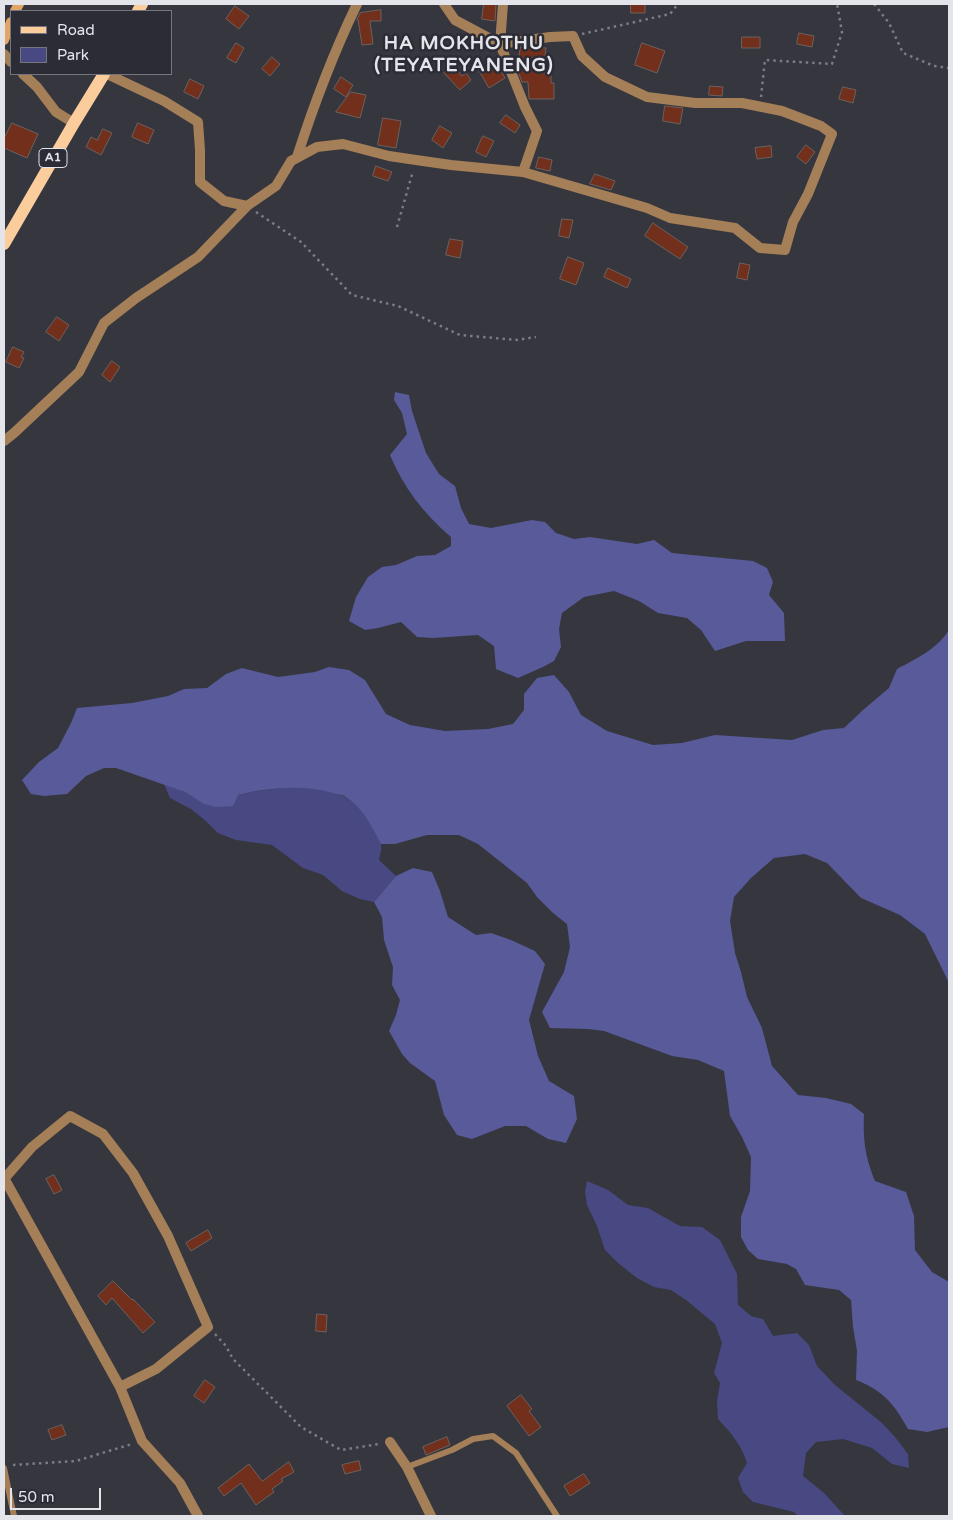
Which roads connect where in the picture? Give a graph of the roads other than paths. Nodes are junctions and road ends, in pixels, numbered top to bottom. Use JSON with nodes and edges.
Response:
{"nodes":[{"id":1,"x":358,"y":4,"type":"edge"},
{"id":2,"x":444,"y":4,"type":"edge"},
{"id":3,"x":503,"y":4,"type":"edge"},
{"id":4,"x":10,"y":25,"type":"edge"},
{"id":5,"x":4,"y":40,"type":"edge"},
{"id":6,"x":500,"y":44,"type":"junction"},
{"id":7,"x":24,"y":75,"type":"edge"},
{"id":8,"x":104,"y":75,"type":"edge"},
{"id":9,"x":107,"y":75,"type":"edge"},
{"id":10,"x":74,"y":123,"type":"junction"},
{"id":11,"x":297,"y":157,"type":"junction"},
{"id":12,"x":523,"y":172,"type":"junction"},
{"id":13,"x":247,"y":206,"type":"junction"},
{"id":14,"x":4,"y":244,"type":"edge"},
{"id":15,"x":4,"y":440,"type":"edge"},
{"id":16,"x":4,"y":1178,"type":"edge"},
{"id":17,"x":120,"y":1387,"type":"junction"},
{"id":18,"x":390,"y":1442,"type":"road end"},
{"id":19,"x":407,"y":1467,"type":"junction"},
{"id":20,"x":4,"y":1468,"type":"edge"},
{"id":21,"x":14,"y":1516,"type":"edge"},
{"id":22,"x":198,"y":1516,"type":"edge"},
{"id":23,"x":431,"y":1516,"type":"edge"},
{"id":24,"x":557,"y":1516,"type":"edge"}],
"edges":[{"from":1,"to":11,"type":"street"},
{"from":2,"to":6,"type":"street"},
{"from":3,"to":6,"type":"street"},
{"from":4,"to":5,"type":"main road"},
{"from":6,"to":12,"type":"street"},
{"from":6,"to":12,"type":"street"},
{"from":7,"to":10,"type":"street"},
{"from":8,"to":10,"type":"main road","number":"A1"},
{"from":9,"to":13,"type":"street"},
{"from":10,"to":14,"type":"main road","number":"A1"},
{"from":11,"to":12,"type":"street"},
{"from":11,"to":13,"type":"street"},
{"from":13,"to":15,"type":"street"},
{"from":16,"to":17,"type":"street"},
{"from":16,"to":17,"type":"street"},
{"from":17,"to":22,"type":"street"},
{"from":18,"to":19,"type":"street"},
{"from":19,"to":23,"type":"street"},
{"from":19,"to":24,"type":"lane"},
{"from":20,"to":21,"type":"lane"}]}
